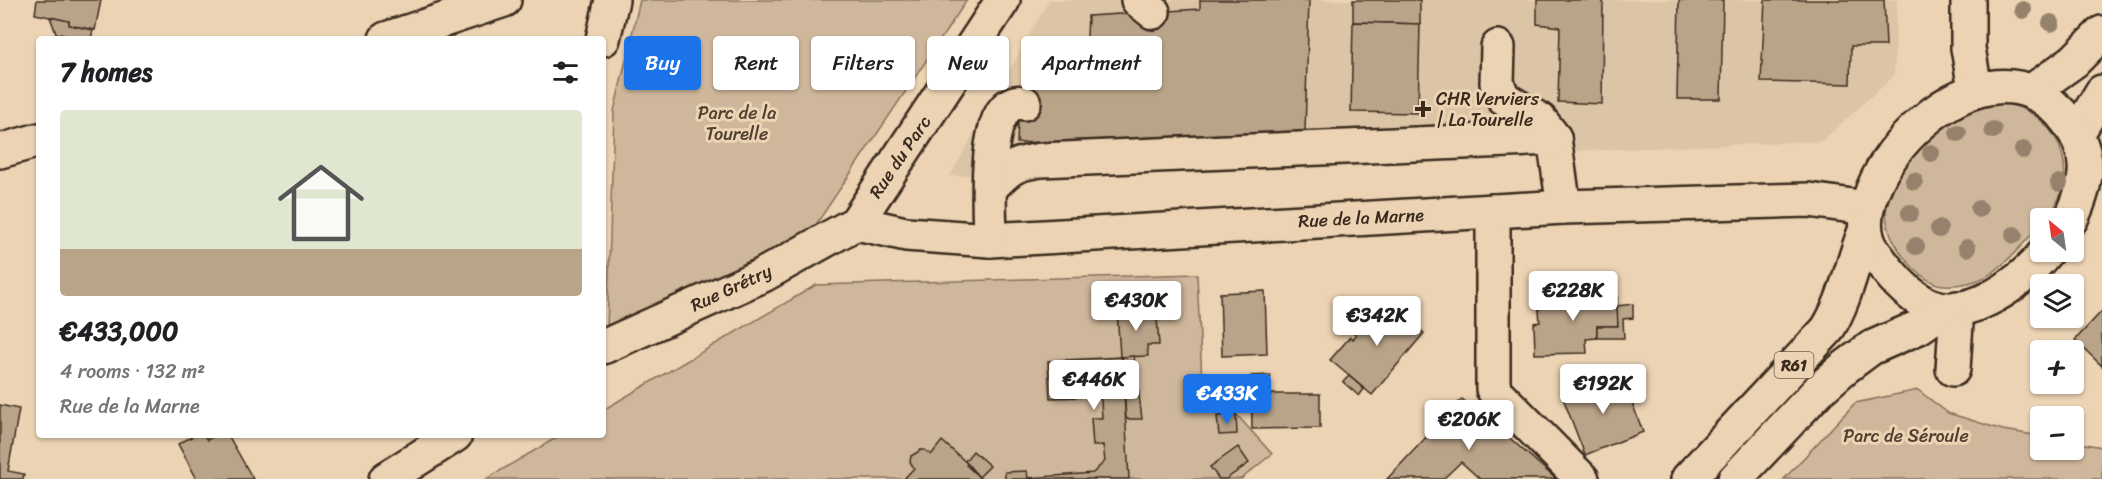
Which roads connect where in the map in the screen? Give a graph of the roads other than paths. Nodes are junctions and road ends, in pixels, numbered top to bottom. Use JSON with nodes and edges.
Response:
{"nodes":[{"id":1,"x":504,"y":0,"type":"edge"},
{"id":2,"x":612,"y":0,"type":"edge"},
{"id":3,"x":1003,"y":0,"type":"edge"},
{"id":4,"x":1968,"y":0,"type":"edge"},
{"id":5,"x":2102,"y":33,"type":"edge"},
{"id":6,"x":395,"y":36,"type":"edge"},
{"id":7,"x":604,"y":36,"type":"edge"},
{"id":8,"x":1498,"y":47,"type":"dead end"},
{"id":9,"x":1975,"y":89,"type":"junction"},
{"id":10,"x":2032,"y":91,"type":"junction"},
{"id":11,"x":2102,"y":92,"type":"edge"},
{"id":12,"x":1024,"y":103,"type":"dead end"},
{"id":13,"x":2077,"y":134,"type":"junction"},
{"id":14,"x":1554,"y":138,"type":"junction"},
{"id":15,"x":36,"y":141,"type":"edge"},
{"id":16,"x":0,"y":151,"type":"edge"},
{"id":17,"x":990,"y":188,"type":"junction"},
{"id":18,"x":2085,"y":202,"type":"edge"},
{"id":19,"x":1563,"y":207,"type":"junction"},
{"id":20,"x":1493,"y":211,"type":"junction"},
{"id":21,"x":1866,"y":219,"type":"junction"},
{"id":22,"x":856,"y":223,"type":"junction"},
{"id":23,"x":990,"y":240,"type":"junction"},
{"id":24,"x":2037,"y":262,"type":"edge"},
{"id":25,"x":1951,"y":308,"type":"junction"},
{"id":26,"x":606,"y":346,"type":"edge"},
{"id":27,"x":1953,"y":369,"type":"dead end"},
{"id":28,"x":450,"y":438,"type":"edge"},
{"id":29,"x":386,"y":479,"type":"edge"},
{"id":30,"x":1582,"y":479,"type":"edge"},
{"id":31,"x":1688,"y":479,"type":"edge"},
{"id":32,"x":1735,"y":479,"type":"edge"}],
"edges":[{"from":1,"to":6,"type":"main road"},
{"from":2,"to":7,"type":"main road"},
{"from":3,"to":22,"type":"main road","name":"Rue du Parc"},
{"from":4,"to":9,"type":"main road"},
{"from":5,"to":10,"type":"main road"},
{"from":8,"to":14,"type":"main road"},
{"from":9,"to":10,"type":"main road","number":"R61"},
{"from":9,"to":21,"type":"main road","number":"R61"},
{"from":10,"to":13,"type":"main road","number":"R61"},
{"from":11,"to":13,"type":"main road"},
{"from":12,"to":17,"type":"main road"},
{"from":13,"to":18,"type":"main road","number":"R61"},
{"from":14,"to":17,"type":"main road"},
{"from":14,"to":19,"type":"main road"},
{"from":15,"to":16,"type":"main road"},
{"from":17,"to":23,"type":"main road"},
{"from":19,"to":20,"type":"main road","name":"Rue de la Marne"},
{"from":19,"to":21,"type":"main road","name":"Rue de la Marne"},
{"from":20,"to":23,"type":"main road","name":"Rue de la Marne"},
{"from":20,"to":30,"type":"main road"},
{"from":21,"to":25,"type":"main road"},
{"from":21,"to":31,"type":"main road","number":"R61"},
{"from":22,"to":23,"type":"main road","name":"Rue de la Marne"},
{"from":22,"to":26,"type":"main road","name":"Rue Grétry"},
{"from":24,"to":25,"type":"main road","number":"R61"},
{"from":25,"to":27,"type":"main road"},
{"from":25,"to":32,"type":"main road","number":"R61"},
{"from":28,"to":29,"type":"main road"}]}
